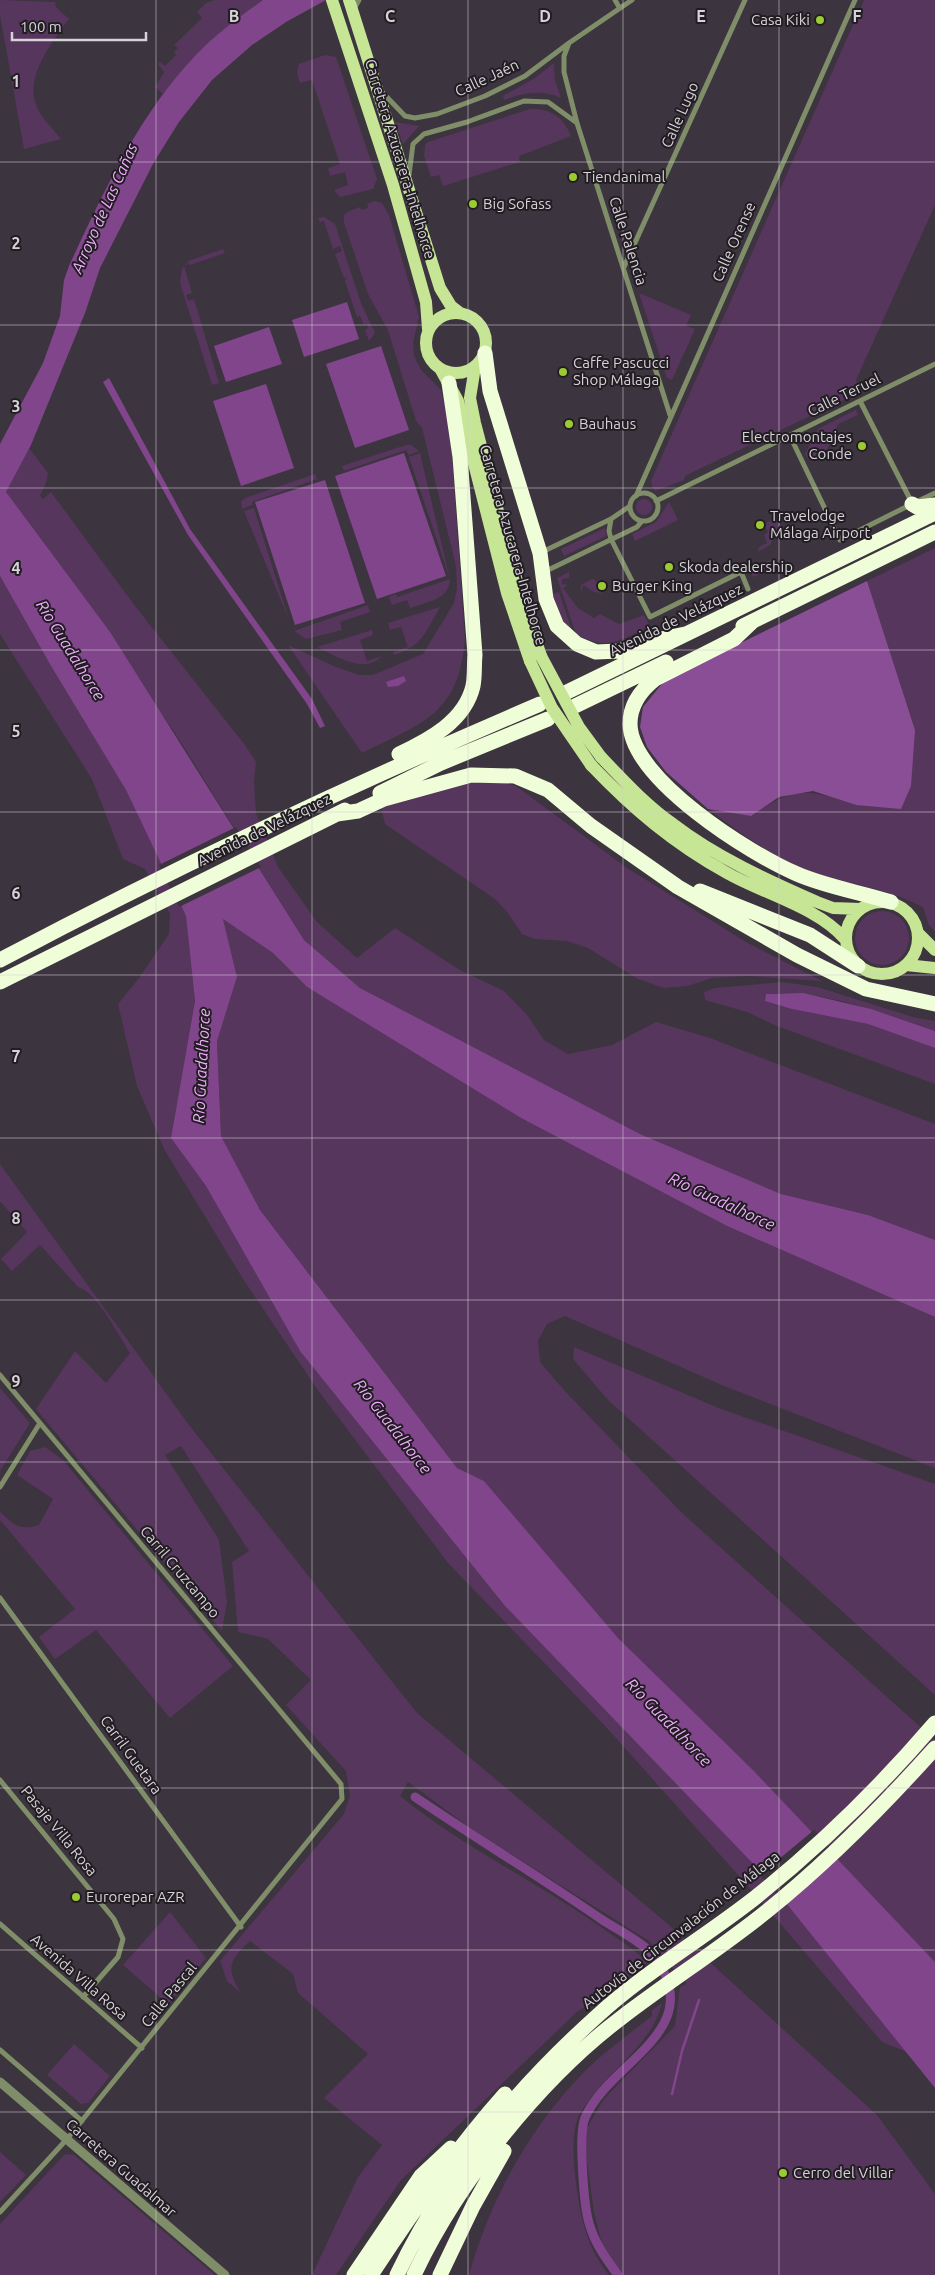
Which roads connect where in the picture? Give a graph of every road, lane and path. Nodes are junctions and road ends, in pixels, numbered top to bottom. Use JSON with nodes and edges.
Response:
{"nodes":[{"id":1,"x":332,"y":0,"type":"edge"},
{"id":2,"x":359,"y":0,"type":"edge"},
{"id":3,"x":616,"y":0,"type":"edge"},
{"id":4,"x":632,"y":0,"type":"edge"},
{"id":5,"x":745,"y":0,"type":"edge"},
{"id":6,"x":855,"y":0,"type":"edge"},
{"id":7,"x":350,"y":6,"type":"edge"},
{"id":8,"x":619,"y":7,"type":"junction"},
{"id":9,"x":569,"y":43,"type":"junction"},
{"id":10,"x":376,"y":84,"type":"junction"},
{"id":11,"x":578,"y":123,"type":"junction"},
{"id":12,"x":408,"y":182,"type":"junction"},
{"id":13,"x":624,"y":267,"type":"junction"},
{"id":14,"x":460,"y":314,"type":"junction"},
{"id":15,"x":428,"y":329,"type":"junction"},
{"id":16,"x":484,"y":353,"type":"junction"},
{"id":17,"x":935,"y":364,"type":"edge"},
{"id":18,"x":475,"y":366,"type":"junction"},
{"id":19,"x":445,"y":377,"type":"junction"},
{"id":20,"x":860,"y":401,"type":"junction"},
{"id":21,"x":670,"y":416,"type":"junction"},
{"id":22,"x":790,"y":436,"type":"junction"},
{"id":23,"x":935,"y":493,"type":"edge"},
{"id":24,"x":636,"y":496,"type":"junction"},
{"id":25,"x":656,"y":501,"type":"junction"},
{"id":26,"x":912,"y":504,"type":"junction"},
{"id":27,"x":935,"y":505,"type":"edge"},
{"id":28,"x":630,"y":506,"type":"junction"},
{"id":29,"x":935,"y":513,"type":"edge"},
{"id":30,"x":611,"y":519,"type":"junction"},
{"id":31,"x":642,"y":521,"type":"junction"},
{"id":32,"x":935,"y":532,"type":"edge"},
{"id":33,"x":612,"y":539,"type":"junction"},
{"id":34,"x":540,"y":554,"type":"junction"},
{"id":35,"x":541,"y":573,"type":"junction"},
{"id":36,"x":748,"y":589,"type":"dead end"},
{"id":37,"x":752,"y":622,"type":"junction"},
{"id":38,"x":685,"y":634,"type":"junction"},
{"id":39,"x":536,"y":659,"type":"junction"},
{"id":40,"x":569,"y":700,"type":"junction"},
{"id":41,"x":547,"y":710,"type":"junction"},
{"id":42,"x":358,"y":778,"type":"junction"},
{"id":43,"x":370,"y":802,"type":"junction"},
{"id":44,"x":636,"y":859,"type":"junction"},
{"id":45,"x":891,"y":902,"type":"junction"},
{"id":46,"x":860,"y":909,"type":"junction"},
{"id":47,"x":919,"y":934,"type":"junction"},
{"id":48,"x":845,"y":939,"type":"junction"},
{"id":49,"x":935,"y":950,"type":"edge"},
{"id":50,"x":0,"y":960,"type":"edge"},
{"id":51,"x":906,"y":965,"type":"junction"},
{"id":52,"x":858,"y":966,"type":"junction"},
{"id":53,"x":935,"y":968,"type":"edge"},
{"id":54,"x":0,"y":982,"type":"edge"},
{"id":55,"x":935,"y":1004,"type":"edge"},
{"id":56,"x":0,"y":1375,"type":"edge"},
{"id":57,"x":40,"y":1423,"type":"junction"},
{"id":58,"x":0,"y":1487,"type":"edge"},
{"id":59,"x":0,"y":1598,"type":"edge"},
{"id":60,"x":935,"y":1723,"type":"edge"},
{"id":61,"x":935,"y":1748,"type":"edge"},
{"id":62,"x":0,"y":1780,"type":"edge"},
{"id":63,"x":340,"y":1784,"type":"joint"},
{"id":64,"x":0,"y":1924,"type":"edge"},
{"id":65,"x":241,"y":1927,"type":"junction"},
{"id":66,"x":83,"y":1997,"type":"junction"},
{"id":67,"x":142,"y":2048,"type":"junction"},
{"id":68,"x":0,"y":2050,"type":"edge"},
{"id":69,"x":531,"y":2081,"type":"junction"},
{"id":70,"x":0,"y":2082,"type":"edge"},
{"id":71,"x":538,"y":2097,"type":"junction"},
{"id":72,"x":484,"y":2118,"type":"junction"},
{"id":73,"x":82,"y":2121,"type":"junction"},
{"id":74,"x":67,"y":2139,"type":"junction"},
{"id":75,"x":473,"y":2206,"type":"junction"},
{"id":76,"x":0,"y":2212,"type":"edge"},
{"id":77,"x":225,"y":2275,"type":"edge"},
{"id":78,"x":354,"y":2275,"type":"edge"},
{"id":79,"x":371,"y":2275,"type":"edge"},
{"id":80,"x":397,"y":2275,"type":"edge"},
{"id":81,"x":414,"y":2275,"type":"edge"},
{"id":82,"x":440,"y":2275,"type":"edge"},
{"id":83,"x":452,"y":2275,"type":"edge"}],
"edges":[{"from":1,"to":15,"type":"main road","name":"Carretera Azucarera-Intelhorce"},
{"from":2,"to":7,"type":"street"},
{"from":3,"to":8,"type":"street"},
{"from":4,"to":8,"type":"street","name":"Calle Jaén"},
{"from":5,"to":13,"type":"street","name":"Calle Lugo"},
{"from":6,"to":21,"type":"street","name":"Calle Orense"},
{"from":7,"to":10,"type":"main road","name":"Carretera Azucarera-Intelhorce"},
{"from":8,"to":9,"type":"street","name":"Calle Jaén"},
{"from":9,"to":10,"type":"street","name":"Calle Jaén"},
{"from":9,"to":11,"type":"street","name":"Calle Palencia"},
{"from":10,"to":12,"type":"main road","name":"Carretera Azucarera-Intelhorce"},
{"from":11,"to":12,"type":"street","name":"Calle Jaén"},
{"from":11,"to":13,"type":"street","name":"Calle Palencia"},
{"from":12,"to":14,"type":"main road","name":"Carretera Azucarera-Intelhorce"},
{"from":13,"to":21,"type":"street","name":"Calle Palencia"},
{"from":14,"to":15,"type":"main road"},
{"from":14,"to":16,"type":"main road"},
{"from":15,"to":19,"type":"main road"},
{"from":16,"to":18,"type":"main road"},
{"from":16,"to":34,"type":"highway"},
{"from":17,"to":20,"type":"street","name":"Calle Teruel"},
{"from":18,"to":19,"type":"main road"},
{"from":18,"to":39,"type":"main road","name":"Carretera Azucarera-Intelhorce"},
{"from":19,"to":39,"type":"main road","name":"Carretera Azucarera-Intelhorce"},
{"from":19,"to":42,"type":"highway"},
{"from":20,"to":22,"type":"street","name":"Calle Teruel"},
{"from":20,"to":26,"type":"street"},
{"from":21,"to":24,"type":"street","name":"Calle Orense"},
{"from":22,"to":25,"type":"street","name":"Calle Teruel"},
{"from":22,"to":26,"type":"street"},
{"from":23,"to":26,"type":"street"},
{"from":24,"to":25,"type":"street"},
{"from":24,"to":28,"type":"street"},
{"from":25,"to":31,"type":"street"},
{"from":26,"to":27,"type":"highway"},
{"from":28,"to":30,"type":"street"},
{"from":28,"to":31,"type":"street"},
{"from":29,"to":38,"type":"highway","name":"Avenida de Velázquez"},
{"from":30,"to":33,"type":"street"},
{"from":30,"to":34,"type":"street"},
{"from":31,"to":33,"type":"street"},
{"from":32,"to":37,"type":"highway"},
{"from":33,"to":35,"type":"street"},
{"from":33,"to":36,"type":"street","name":"Avenida de Velázquez"},
{"from":34,"to":35,"type":"highway"},
{"from":35,"to":38,"type":"highway"},
{"from":37,"to":40,"type":"highway"},
{"from":37,"to":45,"type":"highway"},
{"from":38,"to":40,"type":"highway","name":"Avenida de Velázquez"},
{"from":39,"to":40,"type":"main road","name":"Carretera Azucarera-Intelhorce","bridge":true},
{"from":39,"to":41,"type":"main road","name":"Carretera Azucarera-Intelhorce","bridge":true},
{"from":40,"to":46,"type":"main road","name":"Carretera Azucarera-Intelhorce","bridge":true},
{"from":41,"to":42,"type":"highway","name":"Avenida de Velázquez"},
{"from":41,"to":43,"type":"highway"},
{"from":41,"to":48,"type":"main road","name":"Carretera Azucarera-Intelhorce","bridge":true},
{"from":42,"to":50,"type":"highway","name":"Avenida de Velázquez"},
{"from":43,"to":44,"type":"highway"},
{"from":43,"to":54,"type":"highway","name":"Avenida de Velázquez"},
{"from":44,"to":52,"type":"highway"},
{"from":44,"to":55,"type":"highway"},
{"from":45,"to":46,"type":"main road"},
{"from":45,"to":47,"type":"main road"},
{"from":46,"to":48,"type":"main road"},
{"from":47,"to":49,"type":"main road"},
{"from":47,"to":51,"type":"main road"},
{"from":48,"to":52,"type":"main road"},
{"from":51,"to":52,"type":"main road"},
{"from":51,"to":53,"type":"main road"},
{"from":56,"to":57,"type":"street","name":"Carril Cruzcampo"},
{"from":57,"to":58,"type":"street"},
{"from":57,"to":63,"type":"street","name":"Carril Cruzcampo"},
{"from":59,"to":65,"type":"street","name":"Carril Guetara"},
{"from":60,"to":69,"type":"highway","name":"Autovía de Circunvalación de Málaga"},
{"from":61,"to":71,"type":"highway"},
{"from":62,"to":66,"type":"street","name":"Pasaje Villa Rosa"},
{"from":63,"to":65,"type":"street","name":"Calle Pascal"},
{"from":64,"to":66,"type":"street","name":"Avenida Villa Rosa"},
{"from":65,"to":67,"type":"street","name":"Calle Pascal"},
{"from":66,"to":67,"type":"street","name":"Avenida Villa Rosa"},
{"from":67,"to":73,"type":"street","name":"Calle Pascal"},
{"from":68,"to":73,"type":"street"},
{"from":69,"to":72,"type":"highway"},
{"from":69,"to":80,"type":"highway","name":"Autovía de Circunvalación de Málaga"},
{"from":70,"to":74,"type":"street","name":"Carretera Guadalmar"},
{"from":71,"to":75,"type":"highway"},
{"from":71,"to":81,"type":"highway"},
{"from":72,"to":78,"type":"highway"},
{"from":72,"to":79,"type":"highway"},
{"from":73,"to":74,"type":"street","name":"Calle Pascal"},
{"from":74,"to":76,"type":"street","name":"Calle Pascal"},
{"from":74,"to":77,"type":"street","name":"Carretera Guadalmar"},
{"from":75,"to":82,"type":"highway"},
{"from":75,"to":83,"type":"highway"}]}
